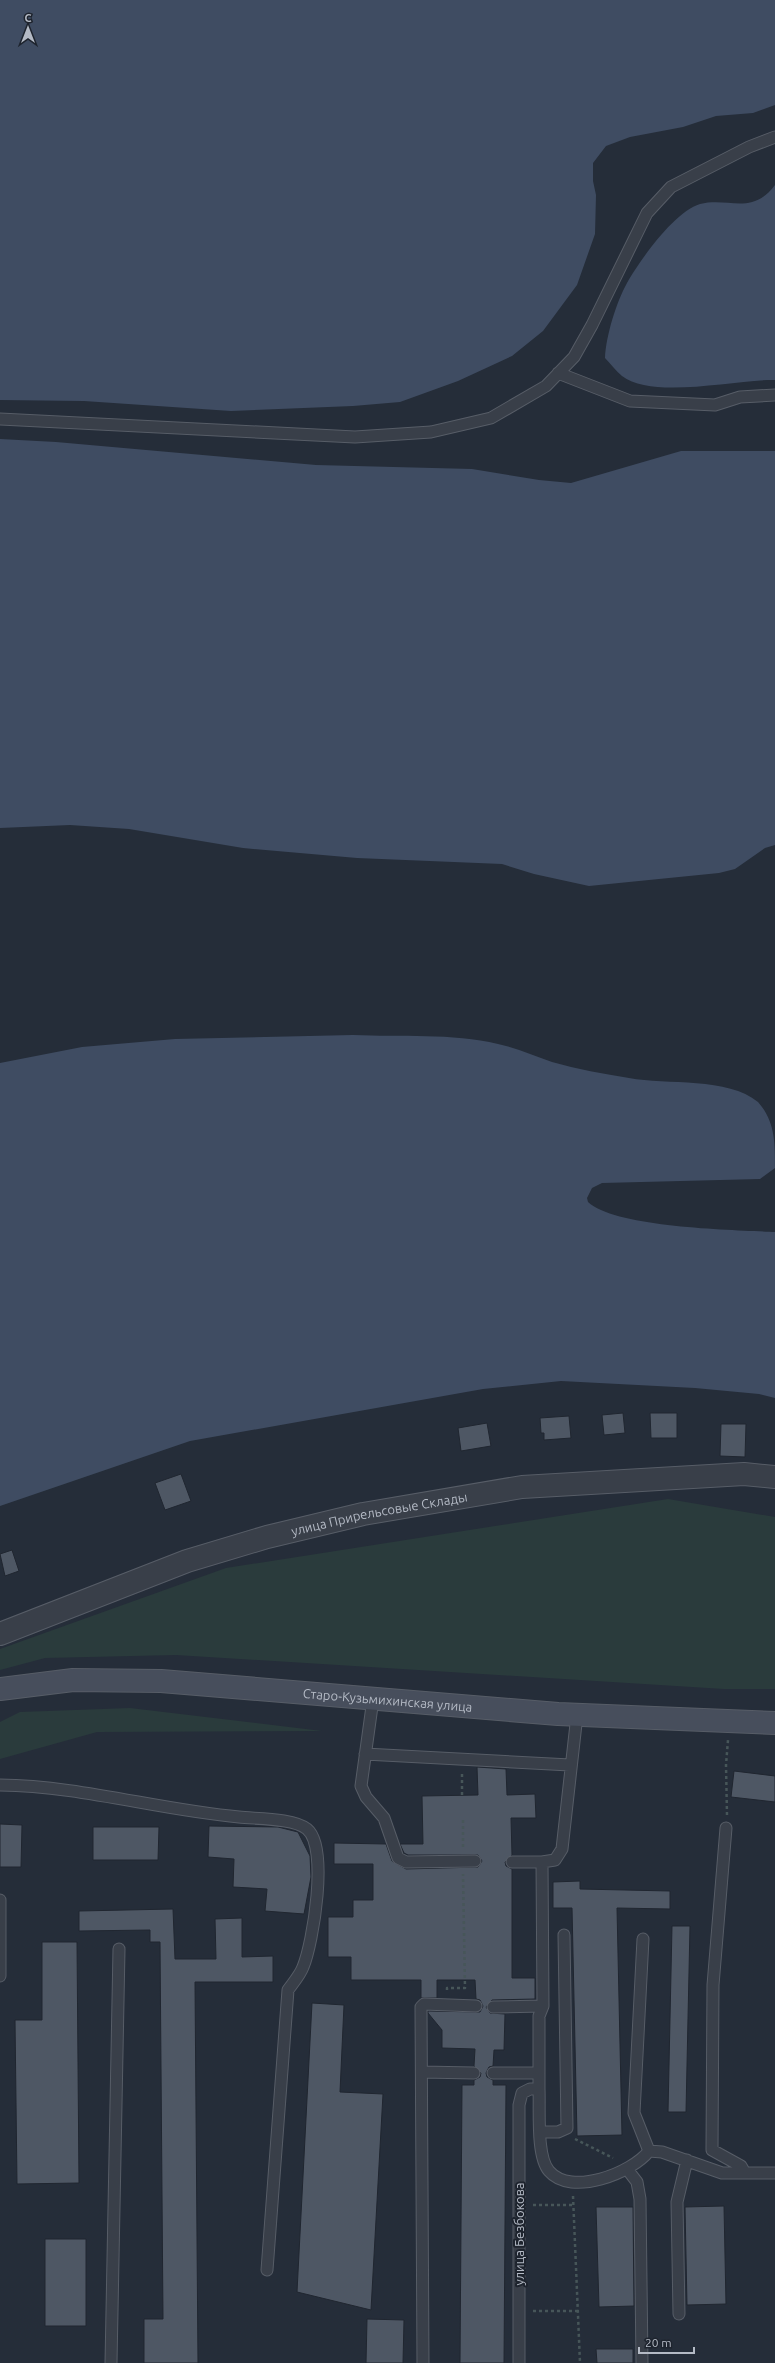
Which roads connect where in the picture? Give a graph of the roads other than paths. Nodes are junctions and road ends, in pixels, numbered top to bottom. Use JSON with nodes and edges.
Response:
{"nodes":[{"id":1,"x":775,"y":137,"type":"edge"},
{"id":2,"x":558,"y":373,"type":"junction"},
{"id":3,"x":775,"y":395,"type":"edge"},
{"id":4,"x":0,"y":419,"type":"edge"},
{"id":5,"x":775,"y":1477,"type":"edge"},
{"id":6,"x":0,"y":1634,"type":"edge"},
{"id":7,"x":0,"y":1689,"type":"edge"},
{"id":8,"x":372,"y":1699,"type":"junction"},
{"id":9,"x":577,"y":1715,"type":"junction"},
{"id":10,"x":775,"y":1723,"type":"edge"},
{"id":11,"x":365,"y":1754,"type":"junction"},
{"id":12,"x":570,"y":1765,"type":"junction"},
{"id":13,"x":0,"y":1785,"type":"edge"},
{"id":14,"x":726,"y":1828,"type":"road end"},
{"id":15,"x":475,"y":1861,"type":"dead end"},
{"id":16,"x":512,"y":1862,"type":"dead end"},
{"id":17,"x":542,"y":1862,"type":"junction"},
{"id":18,"x":0,"y":1900,"type":"edge"},
{"id":19,"x":564,"y":1935,"type":"dead end"},
{"id":20,"x":643,"y":1939,"type":"dead end"},
{"id":21,"x":119,"y":1949,"type":"dead end"},
{"id":22,"x":0,"y":1976,"type":"edge"},
{"id":23,"x":476,"y":2006,"type":"dead end"},
{"id":24,"x":542,"y":2006,"type":"junction"},
{"id":25,"x":493,"y":2007,"type":"dead end"},
{"id":26,"x":422,"y":2072,"type":"junction"},
{"id":27,"x":474,"y":2073,"type":"dead end"},
{"id":28,"x":493,"y":2073,"type":"dead end"},
{"id":29,"x":539,"y":2073,"type":"junction"},
{"id":30,"x":539,"y":2089,"type":"junction"},
{"id":31,"x":541,"y":2132,"type":"junction"},
{"id":32,"x":648,"y":2151,"type":"junction"},
{"id":33,"x":687,"y":2160,"type":"junction"},
{"id":34,"x":627,"y":2170,"type":"junction"},
{"id":35,"x":745,"y":2173,"type":"junction"},
{"id":36,"x":775,"y":2173,"type":"edge"},
{"id":37,"x":267,"y":2270,"type":"dead end"},
{"id":38,"x":679,"y":2314,"type":"dead end"},
{"id":39,"x":111,"y":2363,"type":"edge"},
{"id":40,"x":423,"y":2363,"type":"edge"},
{"id":41,"x":519,"y":2363,"type":"edge"},
{"id":42,"x":642,"y":2363,"type":"edge"}],
"edges":[{"from":1,"to":2,"type":"lane"},
{"from":2,"to":3,"type":"lane"},
{"from":2,"to":4,"type":"lane"},
{"from":5,"to":6,"type":"street","name":"улица Прирельсовые Склады"},
{"from":7,"to":8,"type":"main road","name":"Старо-Кузьмихинская улица"},
{"from":8,"to":9,"type":"main road","name":"Старо-Кузьмихинская улица"},
{"from":8,"to":11,"type":"lane"},
{"from":9,"to":10,"type":"main road","name":"Старо-Кузьмихинская улица"},
{"from":9,"to":12,"type":"lane"},
{"from":11,"to":12,"type":"lane"},
{"from":11,"to":15,"type":"lane"},
{"from":12,"to":17,"type":"lane"},
{"from":13,"to":37,"type":"lane"},
{"from":14,"to":35,"type":"lane"},
{"from":16,"to":17,"type":"lane"},
{"from":17,"to":24,"type":"lane"},
{"from":18,"to":22,"type":"lane"},
{"from":19,"to":31,"type":"lane"},
{"from":20,"to":32,"type":"lane"},
{"from":21,"to":39,"type":"lane"},
{"from":23,"to":26,"type":"lane"},
{"from":24,"to":25,"type":"lane"},
{"from":24,"to":29,"type":"lane"},
{"from":26,"to":27,"type":"lane"},
{"from":26,"to":40,"type":"lane"},
{"from":28,"to":29,"type":"lane"},
{"from":29,"to":30,"type":"lane"},
{"from":30,"to":31,"type":"lane"},
{"from":30,"to":41,"type":"lane","name":"улица Безбокова"},
{"from":31,"to":34,"type":"lane"},
{"from":32,"to":33,"type":"lane"},
{"from":32,"to":34,"type":"lane"},
{"from":33,"to":35,"type":"lane"},
{"from":33,"to":38,"type":"lane"},
{"from":34,"to":42,"type":"lane"},
{"from":35,"to":36,"type":"lane"}]}
